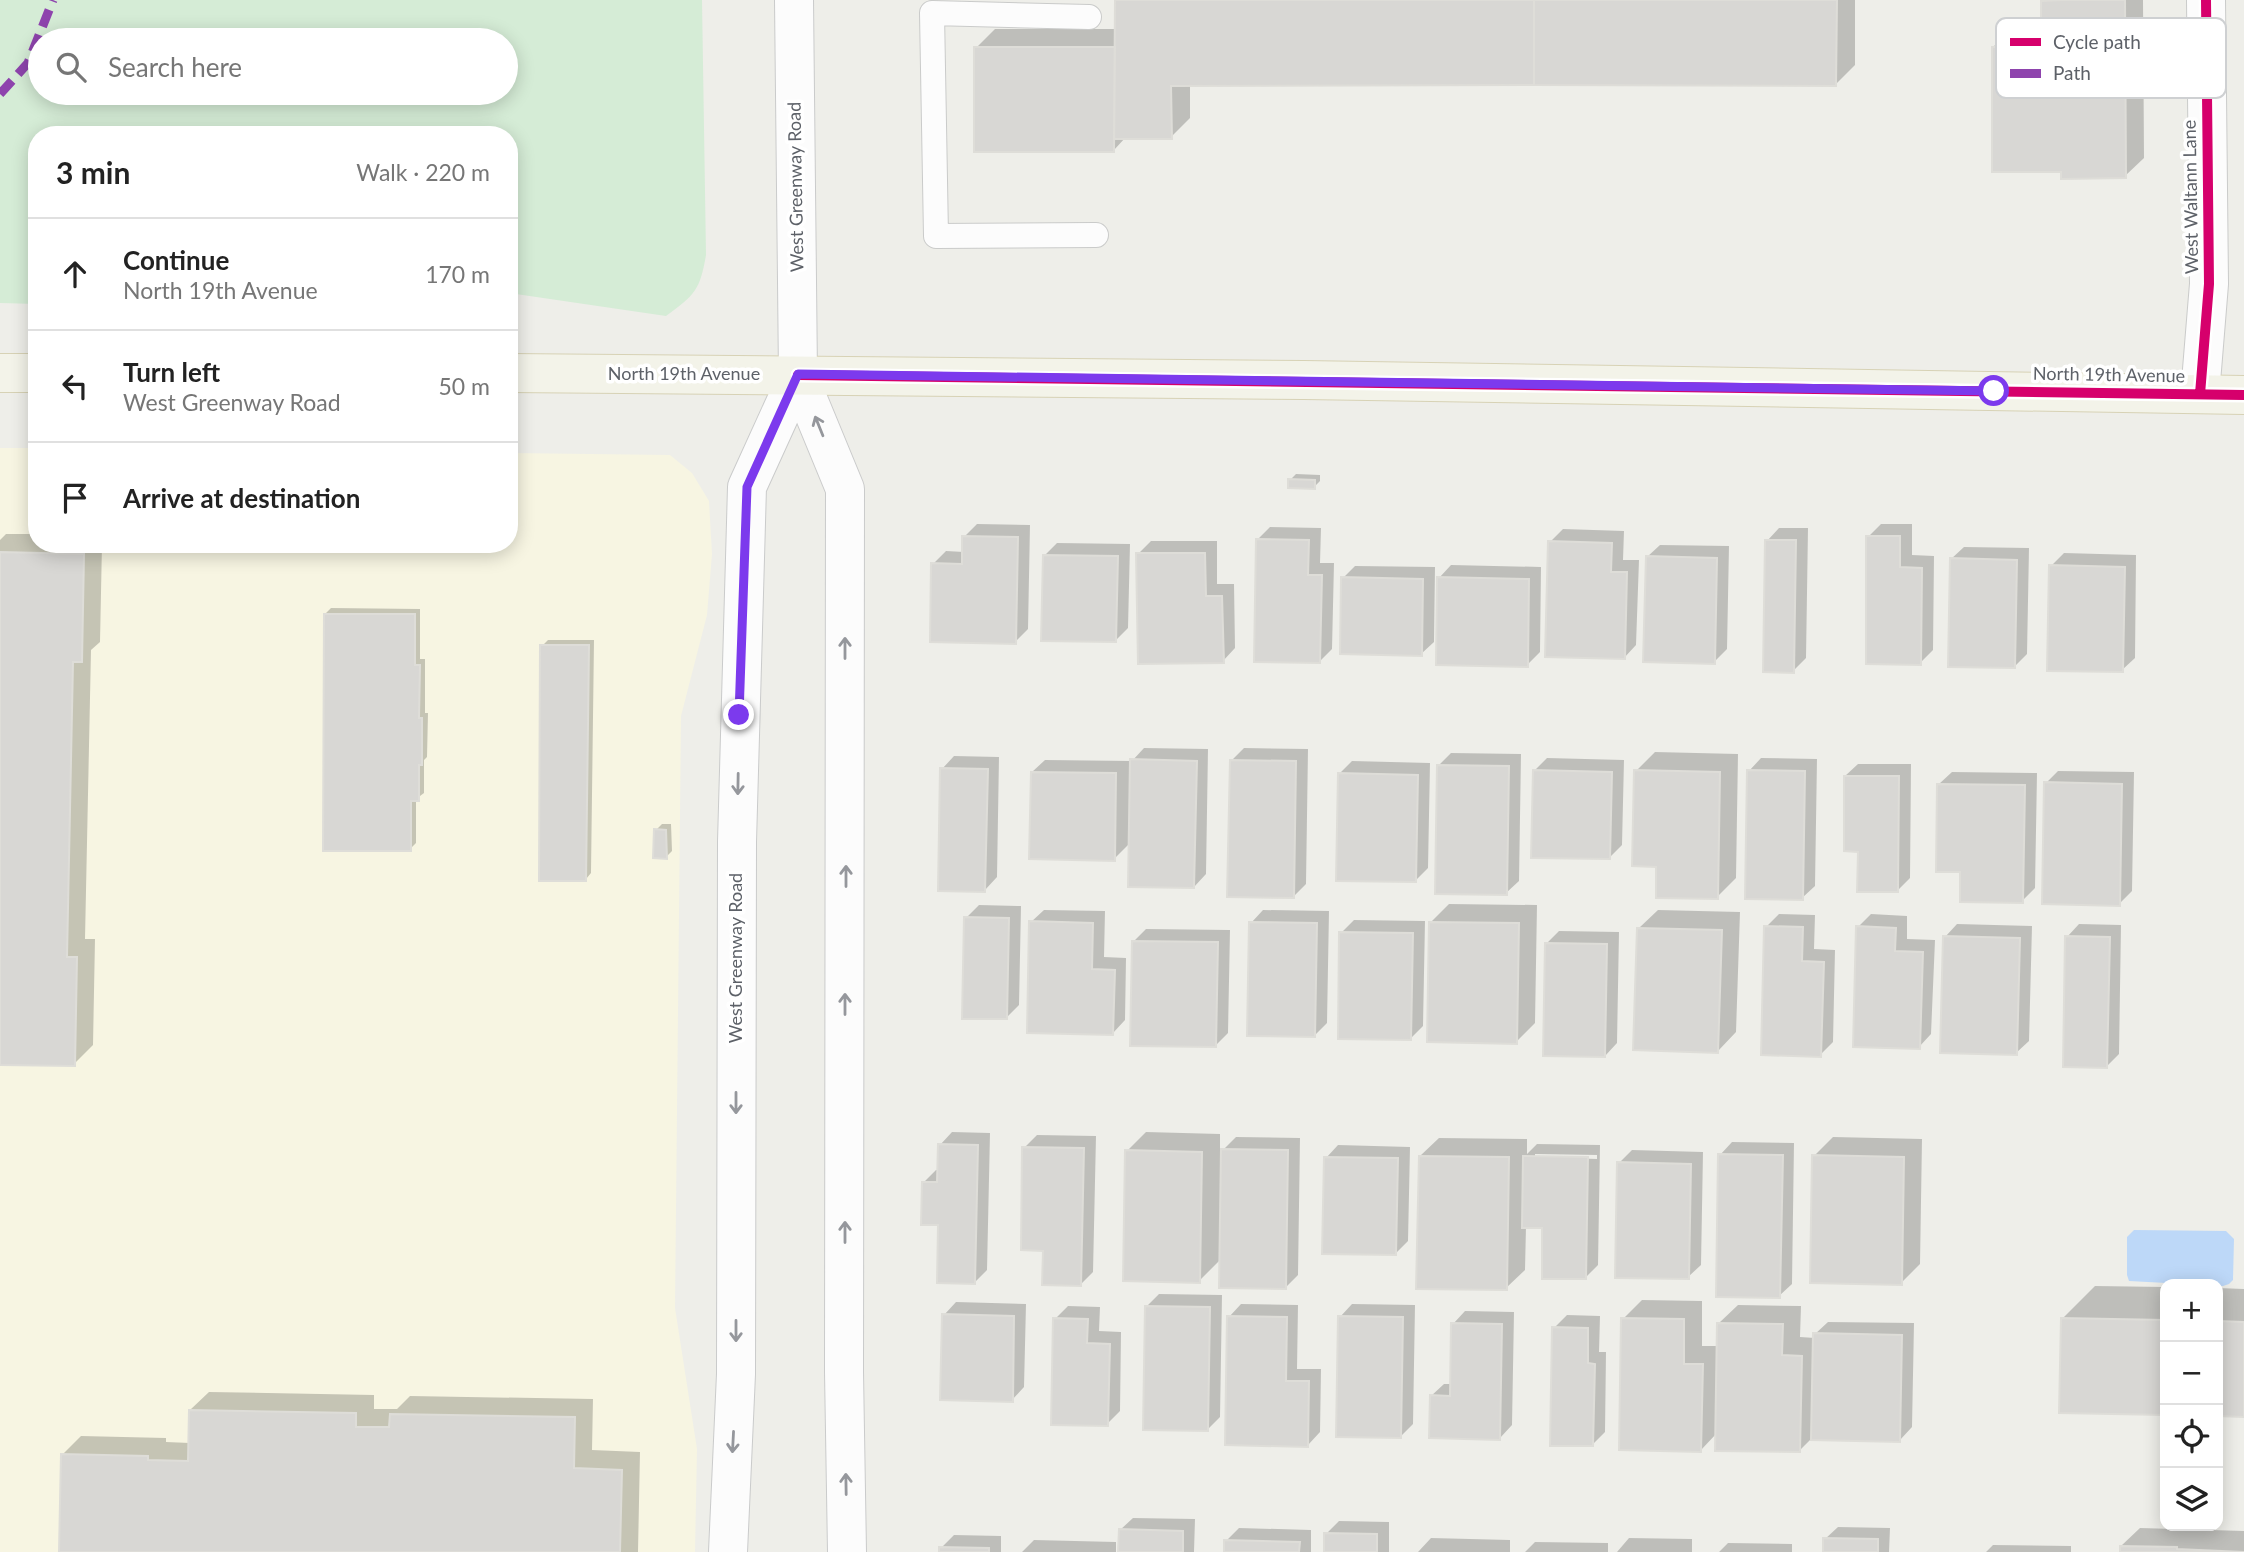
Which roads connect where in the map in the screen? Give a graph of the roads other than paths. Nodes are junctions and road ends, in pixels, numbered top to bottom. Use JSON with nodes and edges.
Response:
{"nodes":[{"id":1,"x":794,"y":0,"type":"edge"},
{"id":2,"x":2206,"y":0,"type":"edge"},
{"id":3,"x":1089,"y":17,"type":"dead end"},
{"id":4,"x":2206,"y":18,"type":"edge"},
{"id":5,"x":2207,"y":98,"type":"edge"},
{"id":6,"x":1096,"y":234,"type":"dead end"},
{"id":7,"x":0,"y":373,"type":"edge"},
{"id":8,"x":28,"y":373,"type":"edge"},
{"id":9,"x":518,"y":373,"type":"edge"},
{"id":10,"x":798,"y":374,"type":"junction"},
{"id":11,"x":2200,"y":394,"type":"junction"},
{"id":12,"x":2244,"y":395,"type":"edge"},
{"id":13,"x":728,"y":1552,"type":"edge"},
{"id":14,"x":847,"y":1552,"type":"edge"}],
"edges":[{"from":1,"to":10,"type":"main road","name":"West Greenway Road"},
{"from":2,"to":4,"type":"main road","name":"West Waltann Lane"},
{"from":3,"to":6,"type":"lane"},
{"from":5,"to":11,"type":"main road","name":"West Waltann Lane"},
{"from":7,"to":8,"type":"main road"},
{"from":9,"to":10,"type":"main road","name":"North 19th Avenue"},
{"from":10,"to":11,"type":"main road","name":"North 19th Avenue"},
{"from":10,"to":13,"type":"main road","name":"West Greenway Road","one_way":true},
{"from":14,"to":10,"type":"main road","name":"West Greenway Road","one_way":true},
{"from":11,"to":12,"type":"main road","name":"North 19th Avenue"}]}
